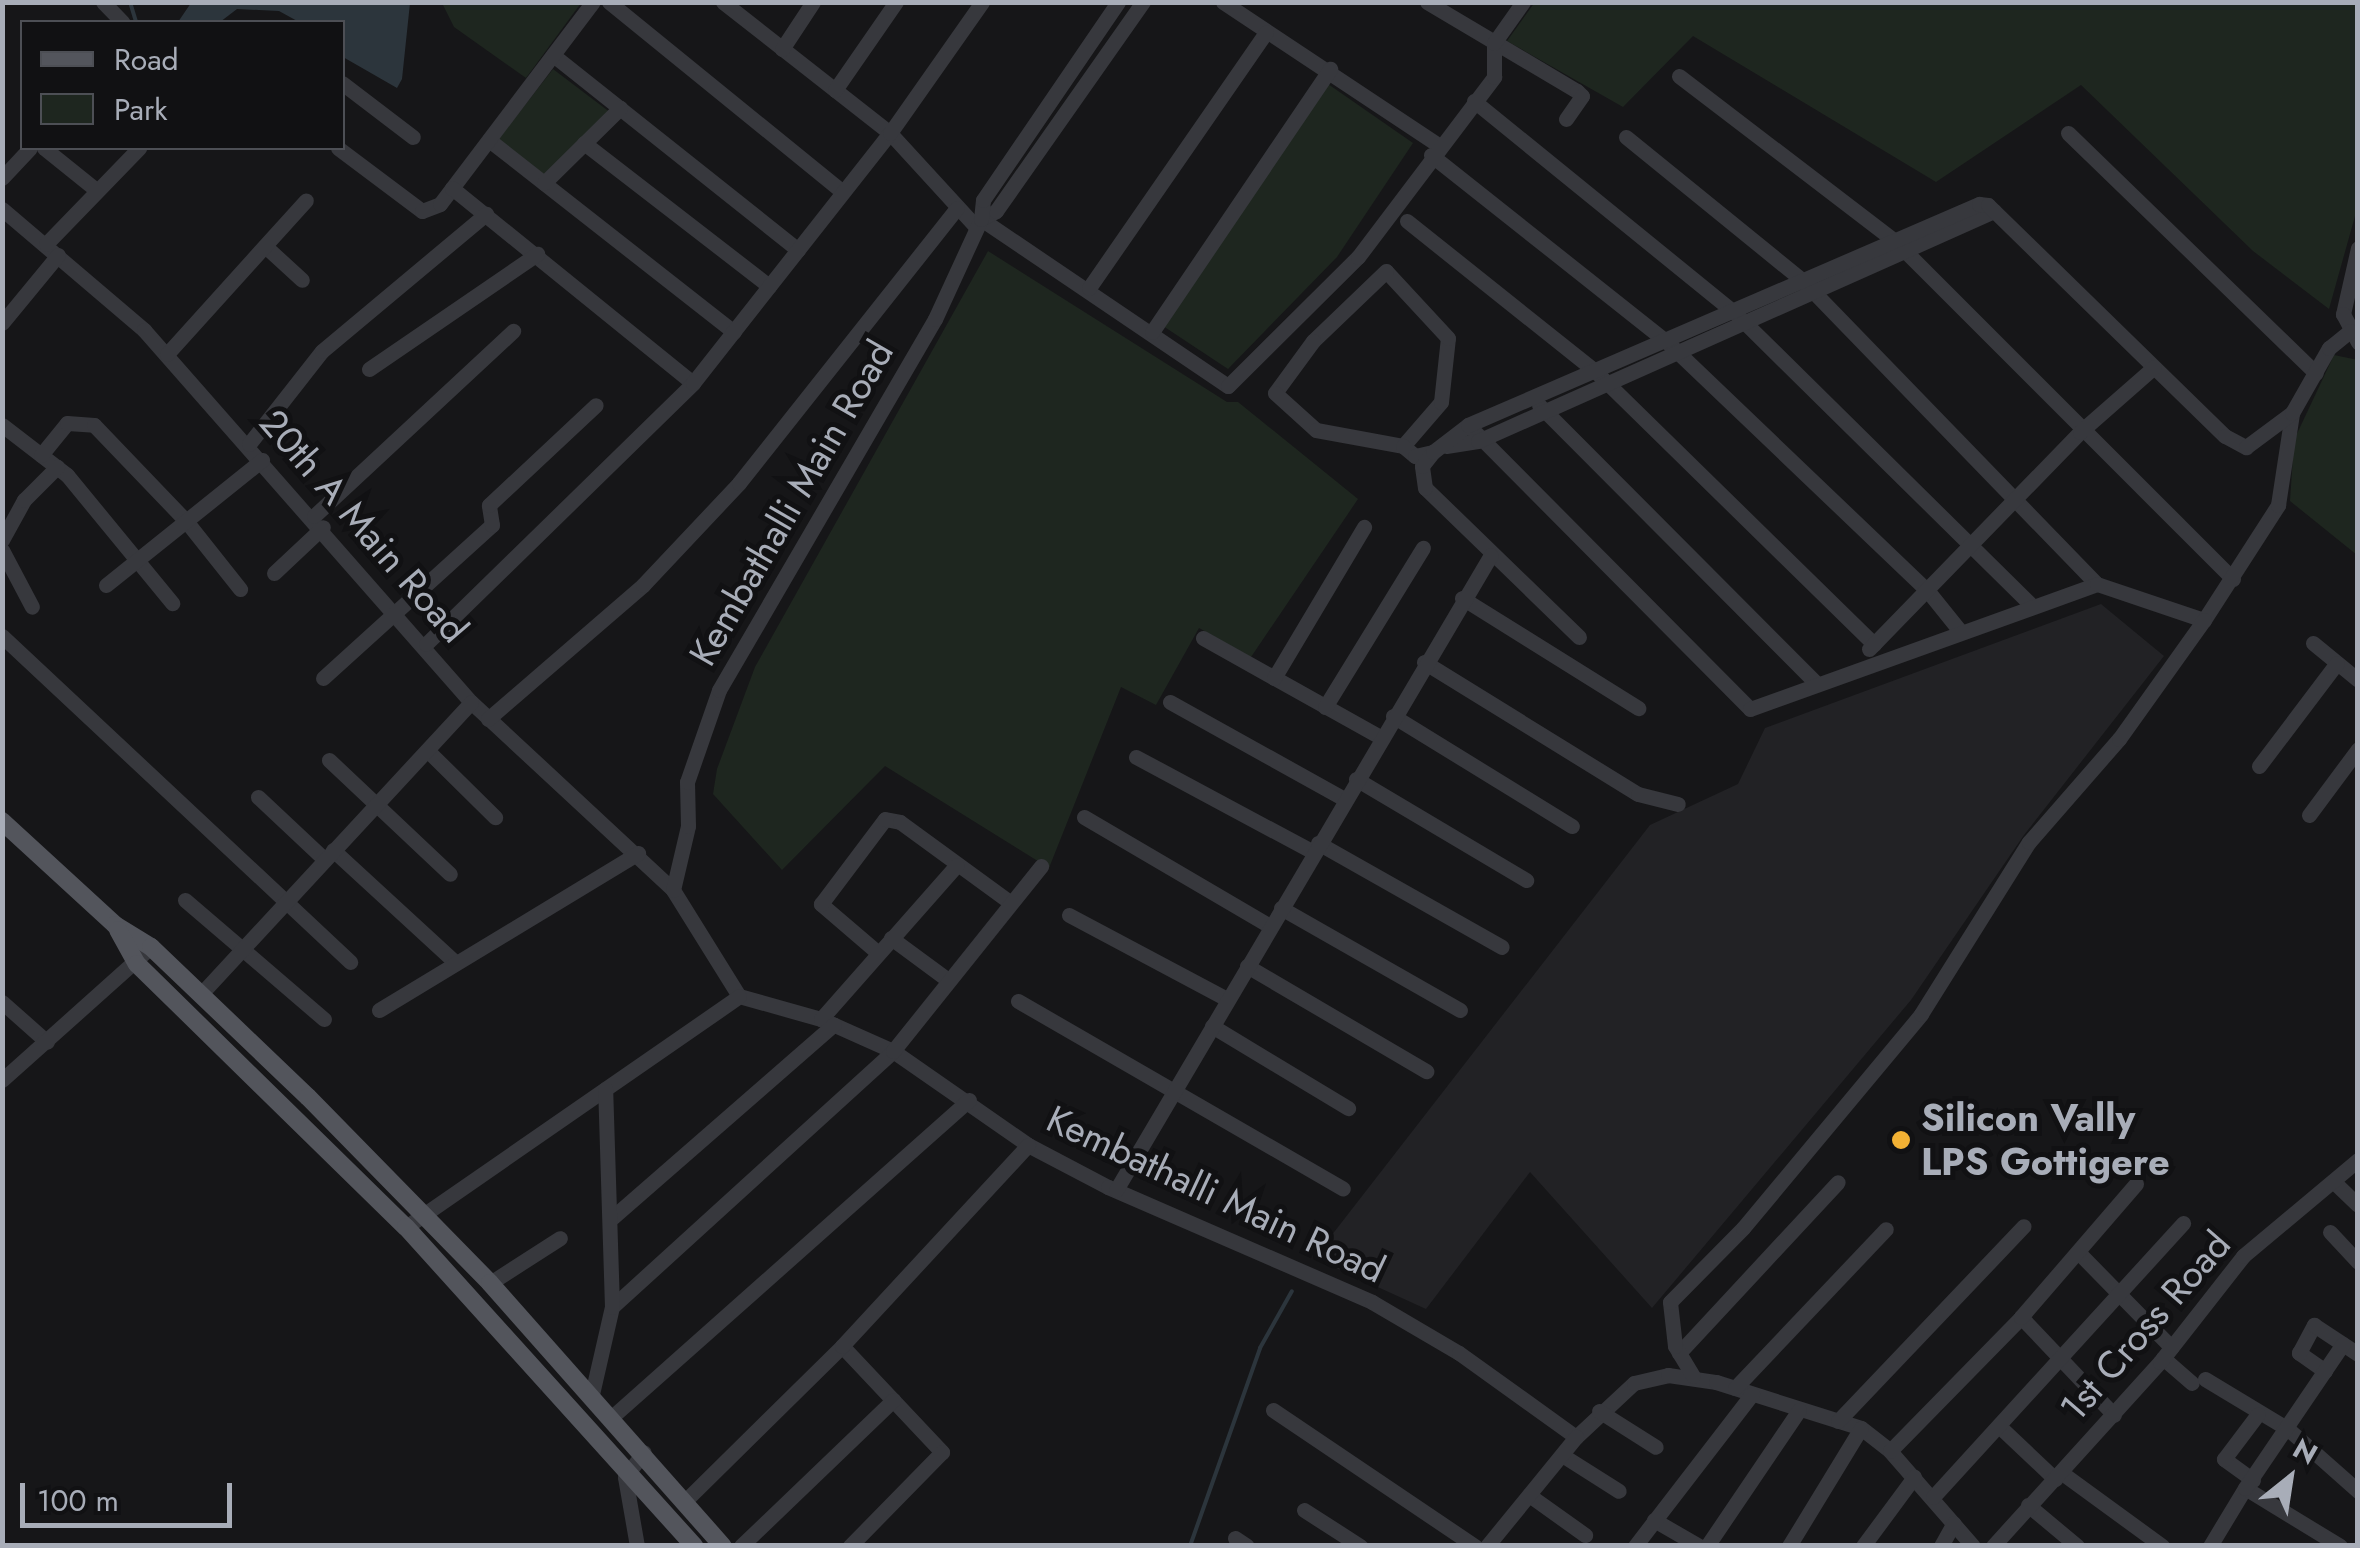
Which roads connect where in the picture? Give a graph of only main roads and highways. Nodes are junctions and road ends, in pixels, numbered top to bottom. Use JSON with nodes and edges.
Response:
{"nodes":[{"id":1,"x":2,"y":821,"type":"edge"},
{"id":2,"x":115,"y":925,"type":"junction"},
{"id":3,"x":694,"y":1546,"type":"edge"},
{"id":4,"x":723,"y":1546,"type":"edge"}],
"edges":[{"from":1,"to":2,"type":"main road"},
{"from":2,"to":3,"type":"main road"},
{"from":2,"to":4,"type":"main road"}]}
